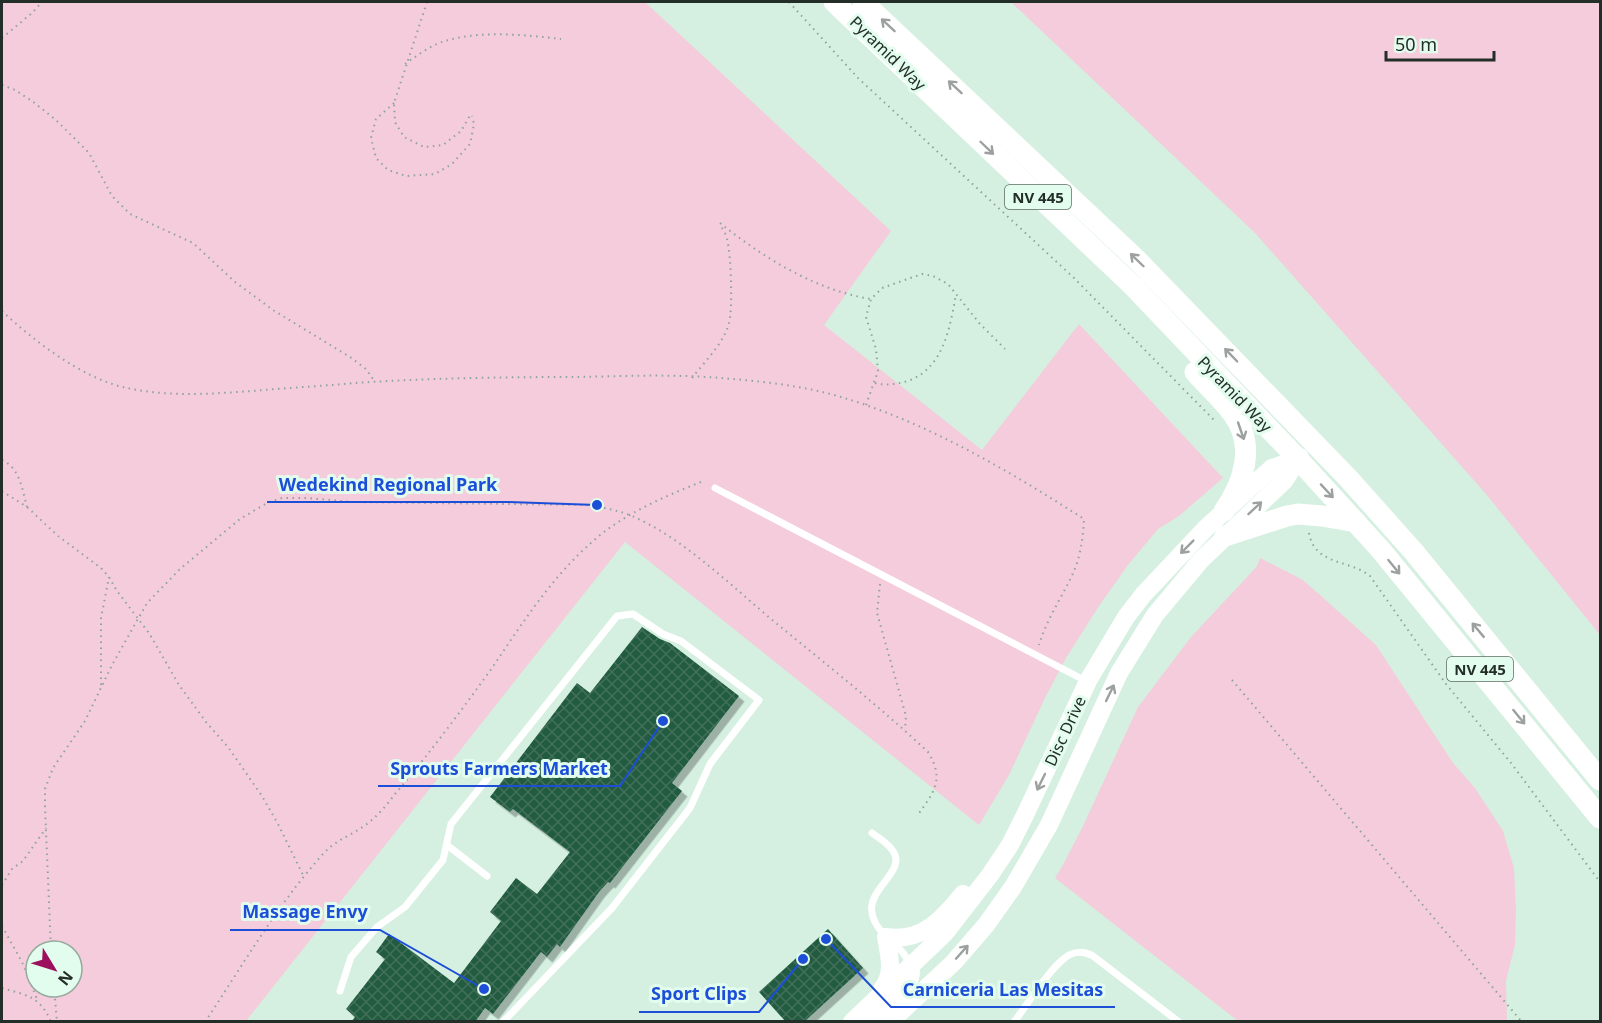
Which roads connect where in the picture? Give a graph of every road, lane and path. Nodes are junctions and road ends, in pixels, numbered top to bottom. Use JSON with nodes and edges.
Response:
{"nodes":[{"id":1,"x":42,"y":2,"type":"edge"},
{"id":2,"x":427,"y":2,"type":"edge"},
{"id":3,"x":789,"y":2,"type":"edge"},
{"id":4,"x":834,"y":2,"type":"edge"},
{"id":5,"x":863,"y":2,"type":"edge"},
{"id":6,"x":2,"y":38,"type":"edge"},
{"id":7,"x":561,"y":39,"type":"dead end"},
{"id":8,"x":405,"y":64,"type":"junction"},
{"id":9,"x":2,"y":84,"type":"edge"},
{"id":10,"x":394,"y":103,"type":"junction"},
{"id":11,"x":1133,"y":286,"type":"junction"},
{"id":12,"x":956,"y":294,"type":"junction"},
{"id":13,"x":871,"y":299,"type":"junction"},
{"id":14,"x":2,"y":313,"type":"edge"},
{"id":15,"x":1005,"y":350,"type":"dead end"},
{"id":16,"x":692,"y":378,"type":"junction"},
{"id":17,"x":375,"y":382,"type":"junction"},
{"id":18,"x":874,"y":383,"type":"junction"},
{"id":19,"x":866,"y":405,"type":"junction"},
{"id":20,"x":1218,"y":425,"type":"dead end"},
{"id":21,"x":1314,"y":443,"type":"junction"},
{"id":22,"x":1298,"y":459,"type":"junction"},
{"id":23,"x":2,"y":460,"type":"edge"},
{"id":24,"x":701,"y":482,"type":"dead end"},
{"id":25,"x":715,"y":488,"type":"dead end"},
{"id":26,"x":2,"y":491,"type":"edge"},
{"id":27,"x":27,"y":507,"type":"junction"},
{"id":28,"x":1224,"y":511,"type":"junction"},
{"id":29,"x":631,"y":516,"type":"junction"},
{"id":30,"x":1356,"y":522,"type":"junction"},
{"id":31,"x":1309,"y":532,"type":"dead end"},
{"id":32,"x":1225,"y":536,"type":"junction"},
{"id":33,"x":881,"y":575,"type":"junction"},
{"id":34,"x":109,"y":578,"type":"junction"},
{"id":35,"x":139,"y":619,"type":"junction"},
{"id":36,"x":1037,"y":656,"type":"junction"},
{"id":37,"x":1232,"y":680,"type":"dead end"},
{"id":38,"x":1088,"y":682,"type":"junction"},
{"id":39,"x":101,"y":688,"type":"junction"},
{"id":40,"x":905,"y":731,"type":"junction"},
{"id":41,"x":1600,"y":780,"type":"edge"},
{"id":42,"x":1025,"y":815,"type":"junction"},
{"id":43,"x":917,"y":816,"type":"dead end"},
{"id":44,"x":1600,"y":818,"type":"edge"},
{"id":45,"x":46,"y":828,"type":"junction"},
{"id":46,"x":872,"y":832,"type":"dead end"},
{"id":47,"x":447,"y":845,"type":"junction"},
{"id":48,"x":1035,"y":851,"type":"junction"},
{"id":49,"x":487,"y":876,"type":"dead end"},
{"id":50,"x":304,"y":877,"type":"junction"},
{"id":51,"x":1600,"y":882,"type":"edge"},
{"id":52,"x":2,"y":885,"type":"edge"},
{"id":53,"x":2,"y":926,"type":"edge"},
{"id":54,"x":886,"y":937,"type":"junction"},
{"id":55,"x":51,"y":939,"type":"edge"},
{"id":56,"x":24,"y":967,"type":"edge"},
{"id":57,"x":910,"y":968,"type":"junction"},
{"id":58,"x":2,"y":988,"type":"edge"},
{"id":59,"x":340,"y":991,"type":"dead end"},
{"id":60,"x":24,"y":995,"type":"edge"},
{"id":61,"x":37,"y":999,"type":"edge"},
{"id":62,"x":55,"y":999,"type":"edge"},
{"id":63,"x":870,"y":1013,"type":"edge"},
{"id":64,"x":51,"y":1022,"type":"edge"},
{"id":65,"x":57,"y":1022,"type":"edge"},
{"id":66,"x":205,"y":1022,"type":"edge"},
{"id":67,"x":503,"y":1022,"type":"edge"},
{"id":68,"x":852,"y":1022,"type":"edge"},
{"id":69,"x":890,"y":1022,"type":"edge"},
{"id":70,"x":1014,"y":1022,"type":"edge"},
{"id":71,"x":1179,"y":1022,"type":"edge"},
{"id":72,"x":1522,"y":1022,"type":"edge"}],
"edges":[{"from":1,"to":6,"type":"path"},
{"from":2,"to":8,"type":"path"},
{"from":3,"to":20,"type":"path"},
{"from":4,"to":11,"type":"main road","name":"Pyramid Way","number":"NV 445","one_way":true},
{"from":21,"to":5,"type":"main road","name":"Pyramid Way","number":"NV 445","one_way":true},
{"from":7,"to":8,"type":"path"},
{"from":8,"to":10,"type":"path"},
{"from":9,"to":17,"type":"path"},
{"from":10,"to":10,"type":"path"},
{"from":11,"to":22,"type":"main road","name":"Pyramid Way","number":"NV 445"},
{"from":11,"to":28,"type":"main road","one_way":true},
{"from":12,"to":13,"type":"path"},
{"from":12,"to":15,"type":"path"},
{"from":12,"to":18,"type":"path"},
{"from":13,"to":16,"type":"path"},
{"from":13,"to":18,"type":"path"},
{"from":14,"to":17,"type":"path"},
{"from":16,"to":17,"type":"path"},
{"from":16,"to":19,"type":"path"},
{"from":18,"to":19,"type":"path"},
{"from":19,"to":36,"type":"path"},
{"from":21,"to":22,"type":"main road","name":"Disc Drive"},
{"from":41,"to":21,"type":"main road","name":"Pyramid Way","number":"NV 445","one_way":true},
{"from":22,"to":28,"type":"main road","name":"Disc Drive"},
{"from":22,"to":30,"type":"main road","name":"Pyramid Way","number":"NV 445","one_way":true},
{"from":32,"to":22,"type":"main road","name":"Disc Drive","one_way":true},
{"from":23,"to":27,"type":"path"},
{"from":24,"to":29,"type":"path"},
{"from":25,"to":33,"type":"lane"},
{"from":26,"to":27,"type":"path"},
{"from":27,"to":34,"type":"path"},
{"from":28,"to":38,"type":"main road","name":"Disc Drive","one_way":true},
{"from":29,"to":35,"type":"path"},
{"from":29,"to":40,"type":"path"},
{"from":29,"to":50,"type":"path"},
{"from":30,"to":32,"type":"main road"},
{"from":30,"to":44,"type":"main road","name":"Pyramid Way","number":"NV 445","one_way":true},
{"from":31,"to":51,"type":"path"},
{"from":48,"to":32,"type":"main road","name":"Disc Drive","one_way":true},
{"from":33,"to":36,"type":"lane"},
{"from":33,"to":40,"type":"path"},
{"from":34,"to":35,"type":"path"},
{"from":34,"to":39,"type":"path"},
{"from":35,"to":39,"type":"path"},
{"from":35,"to":50,"type":"path"},
{"from":36,"to":38,"type":"lane"},
{"from":37,"to":72,"type":"path"},
{"from":38,"to":42,"type":"main road","name":"Disc Drive","one_way":true},
{"from":38,"to":48,"type":"main road"},
{"from":39,"to":45,"type":"path"},
{"from":40,"to":43,"type":"path"},
{"from":42,"to":54,"type":"main road"},
{"from":42,"to":57,"type":"main road","name":"Disc Drive"},
{"from":45,"to":52,"type":"path"},
{"from":45,"to":55,"type":"path"},
{"from":46,"to":54,"type":"lane"},
{"from":47,"to":49,"type":"lane"},
{"from":47,"to":59,"type":"lane"},
{"from":47,"to":67,"type":"lane"},
{"from":69,"to":48,"type":"main road","name":"Disc Drive","one_way":true},
{"from":50,"to":66,"type":"path"},
{"from":53,"to":56,"type":"path"},
{"from":54,"to":57,"type":"lane"},
{"from":54,"to":63,"type":"main road"},
{"from":57,"to":63,"type":"main road","name":"Disc Drive"},
{"from":58,"to":60,"type":"path"},
{"from":61,"to":64,"type":"path"},
{"from":62,"to":65,"type":"path"},
{"from":63,"to":68,"type":"main road","name":"Disc Drive"},
{"from":70,"to":71,"type":"lane"}]}
